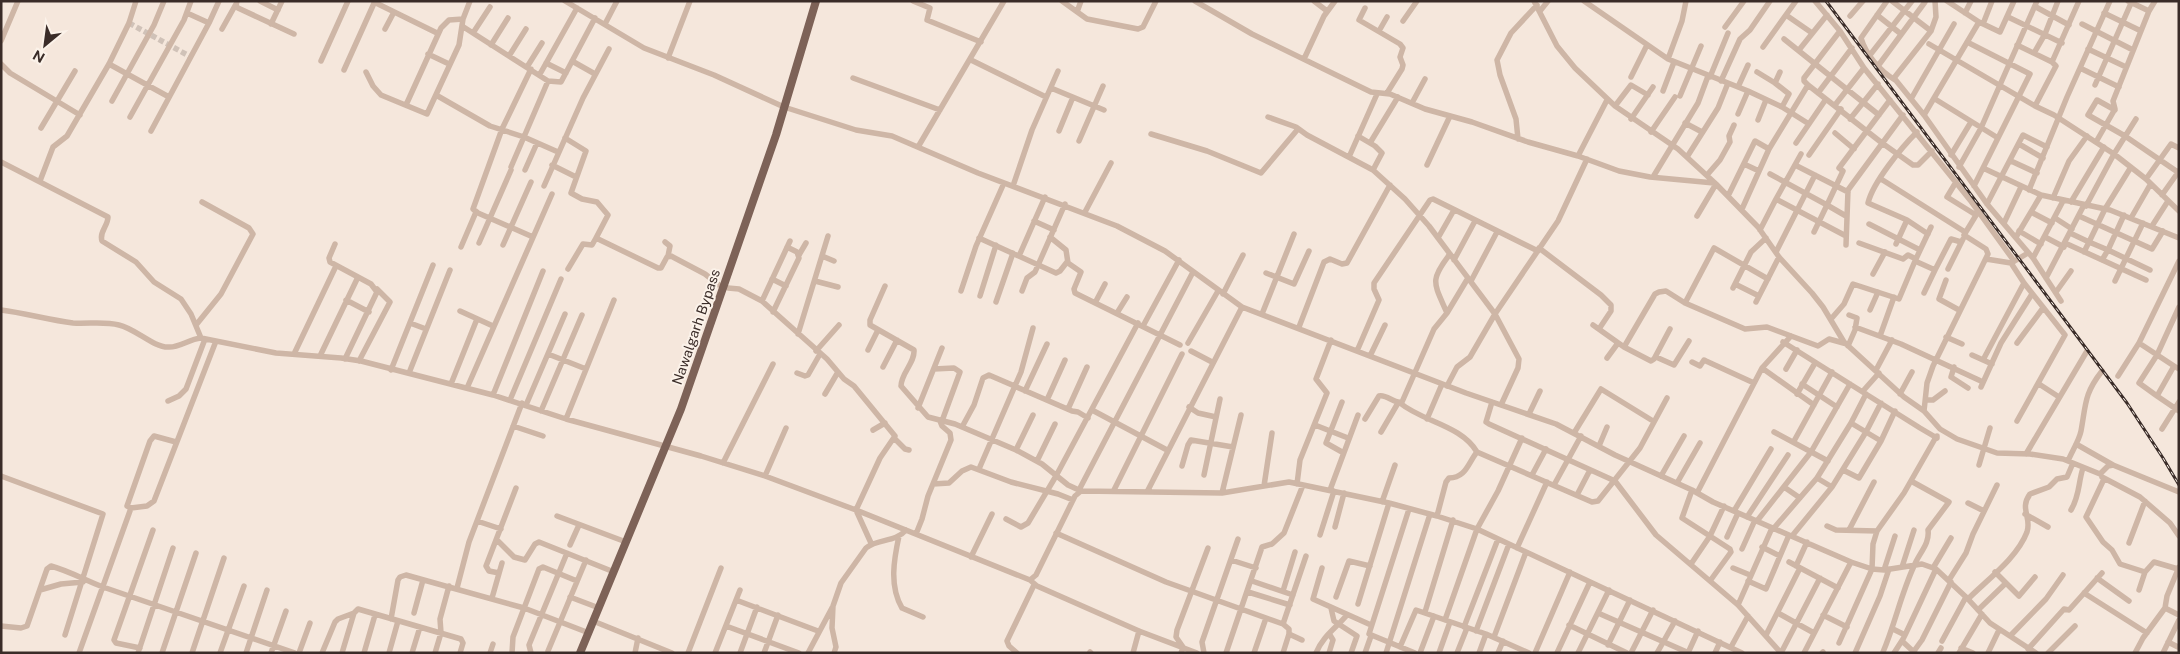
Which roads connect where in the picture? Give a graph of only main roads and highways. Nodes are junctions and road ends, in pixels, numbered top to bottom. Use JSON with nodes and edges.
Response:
{"nodes":[{"id":1,"x":816,"y":1,"type":"edge"},
{"id":2,"x":820,"y":1,"type":"edge"},
{"id":3,"x":786,"y":108,"type":"junction"},
{"id":4,"x":668,"y":447,"type":"junction"},
{"id":5,"x":580,"y":653,"type":"edge"},
{"id":6,"x":585,"y":653,"type":"edge"}],
"edges":[{"from":1,"to":3,"type":"main road","name":"Nawalgarh Bypass"},
{"from":2,"to":3,"type":"main road","name":"Nawalgarh Bypass"},
{"from":3,"to":4,"type":"main road","name":"Nawalgarh Bypass"},
{"from":4,"to":5,"type":"main road","name":"Nawalgarh Bypass"},
{"from":4,"to":6,"type":"main road","name":"Nawalgarh Bypass"}]}
